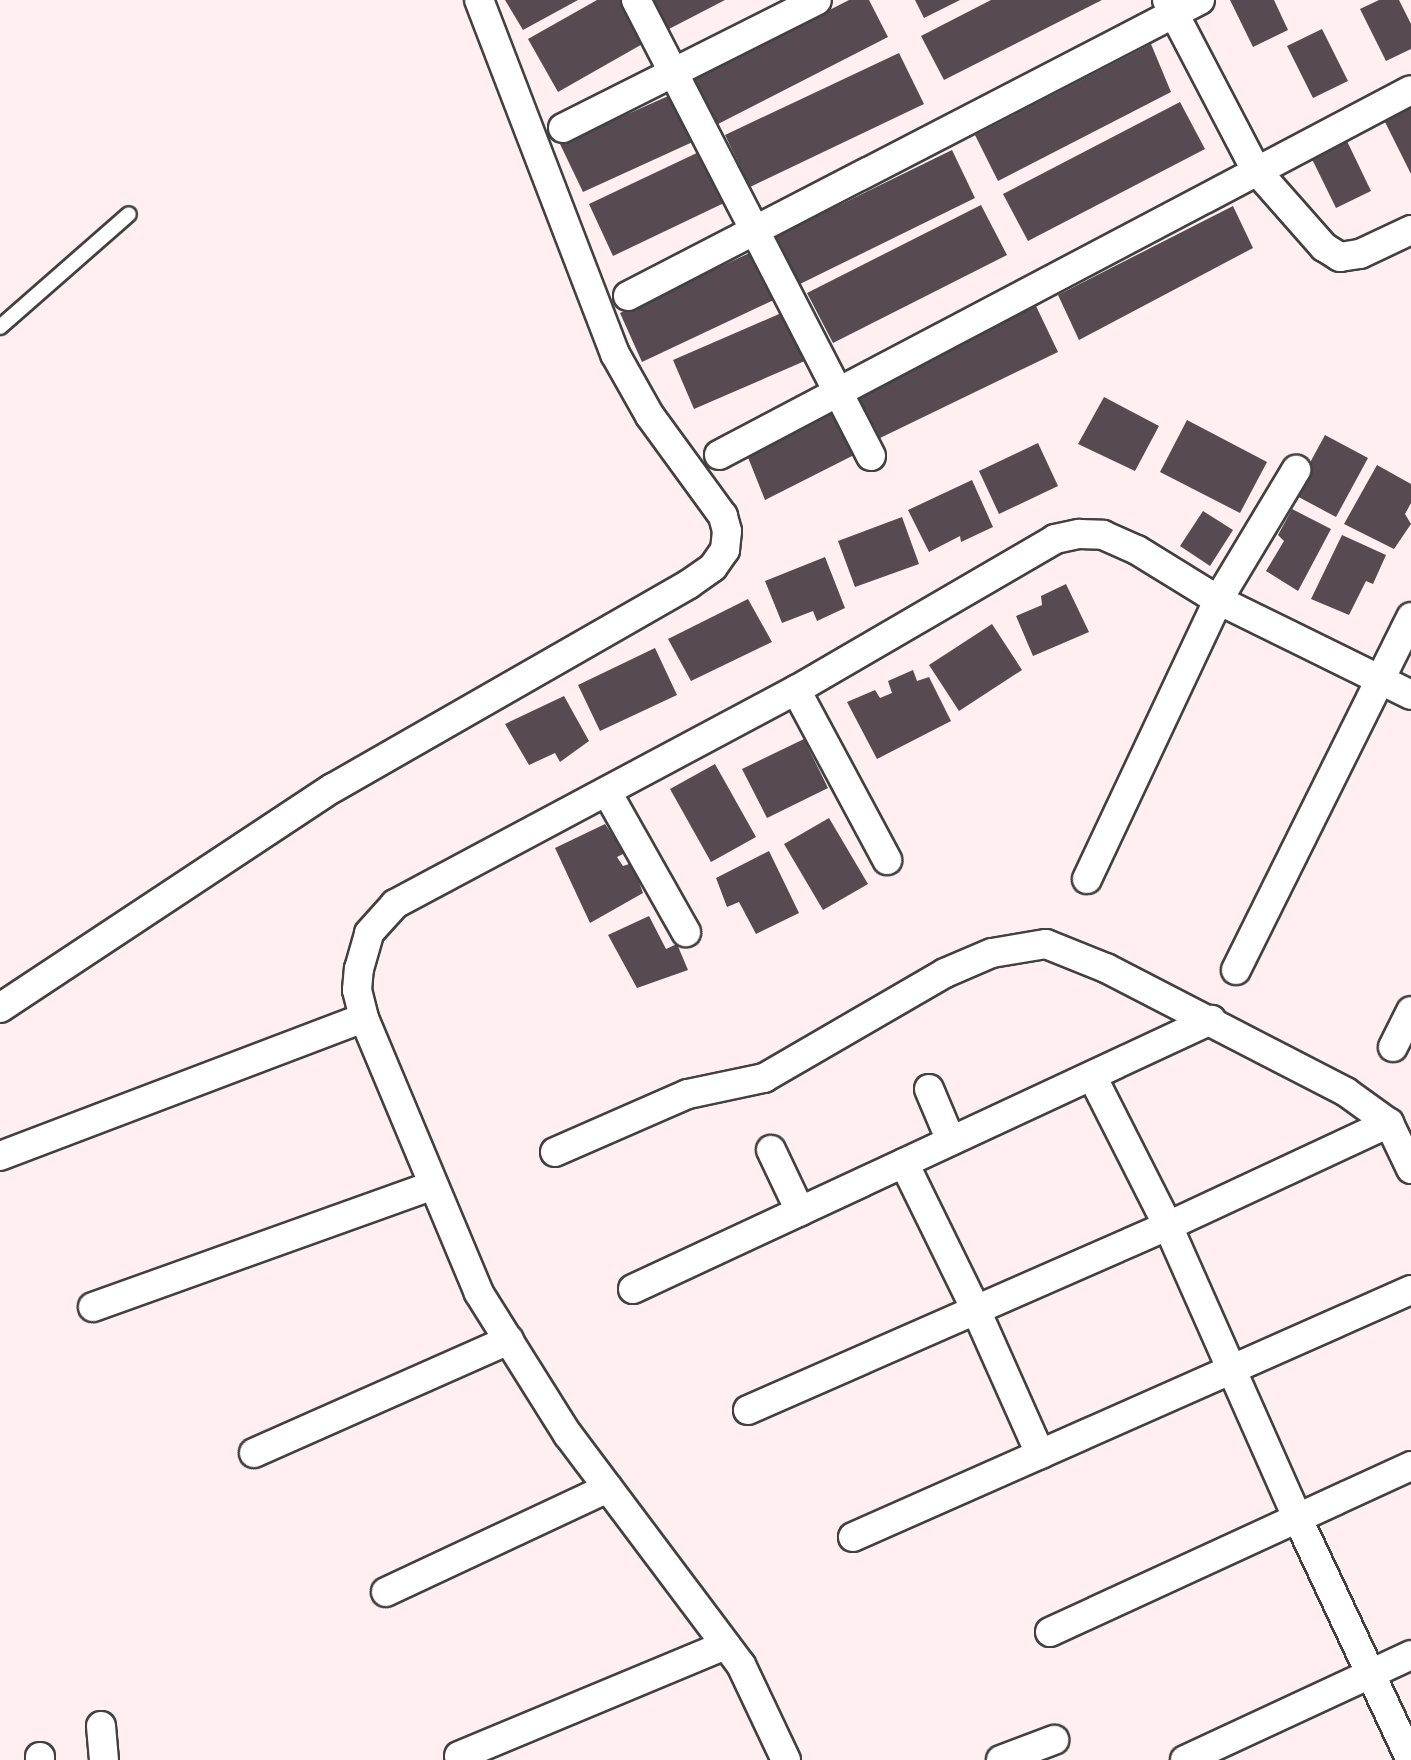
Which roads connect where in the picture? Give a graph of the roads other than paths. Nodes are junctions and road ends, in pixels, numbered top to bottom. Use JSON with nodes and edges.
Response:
{"nodes":[{"id":1,"x":479,"y":0,"type":"edge"},
{"id":2,"x":636,"y":0,"type":"edge"},
{"id":3,"x":817,"y":0,"type":"edge"},
{"id":4,"x":1200,"y":0,"type":"edge"},
{"id":5,"x":1170,"y":7,"type":"edge"},
{"id":6,"x":676,"y":72,"type":"junction"},
{"id":7,"x":1411,"y":90,"type":"edge"},
{"id":8,"x":563,"y":128,"type":"dead end"},
{"id":9,"x":1256,"y":170,"type":"junction"},
{"id":10,"x":129,"y":214,"type":"dead end"},
{"id":11,"x":1411,"y":230,"type":"edge"},
{"id":12,"x":755,"y":232,"type":"junction"},
{"id":13,"x":628,"y":296,"type":"dead end"},
{"id":14,"x":0,"y":327,"type":"edge"},
{"id":15,"x":842,"y":393,"type":"junction"},
{"id":16,"x":719,"y":455,"type":"dead end"},
{"id":17,"x":871,"y":456,"type":"dead end"},
{"id":18,"x":1296,"y":470,"type":"dead end"},
{"id":19,"x":1218,"y":600,"type":"junction"},
{"id":20,"x":1411,"y":617,"type":"edge"},
{"id":21,"x":1380,"y":678,"type":"junction"},
{"id":22,"x":796,"y":690,"type":"junction"},
{"id":23,"x":1411,"y":695,"type":"edge"},
{"id":24,"x":607,"y":792,"type":"junction"},
{"id":25,"x":887,"y":860,"type":"dead end"},
{"id":26,"x":1087,"y":879,"type":"dead end"},
{"id":27,"x":686,"y":932,"type":"dead end"},
{"id":28,"x":1236,"y":970,"type":"dead end"},
{"id":29,"x":0,"y":1008,"type":"edge"},
{"id":30,"x":1411,"y":1011,"type":"edge"},
{"id":31,"x":364,"y":1017,"type":"junction"},
{"id":32,"x":1211,"y":1020,"type":"junction"},
{"id":33,"x":1393,"y":1047,"type":"dead end"},
{"id":34,"x":1092,"y":1076,"type":"junction"},
{"id":35,"x":929,"y":1089,"type":"dead end"},
{"id":36,"x":1389,"y":1123,"type":"junction"},
{"id":37,"x":951,"y":1141,"type":"junction"},
{"id":38,"x":771,"y":1150,"type":"dead end"},
{"id":39,"x":555,"y":1152,"type":"dead end"},
{"id":40,"x":0,"y":1156,"type":"edge"},
{"id":41,"x":904,"y":1163,"type":"junction"},
{"id":42,"x":1411,"y":1169,"type":"edge"},
{"id":43,"x":432,"y":1185,"type":"junction"},
{"id":44,"x":800,"y":1211,"type":"junction"},
{"id":45,"x":1168,"y":1226,"type":"junction"},
{"id":46,"x":633,"y":1289,"type":"dead end"},
{"id":47,"x":1411,"y":1290,"type":"edge"},
{"id":48,"x":93,"y":1307,"type":"dead end"},
{"id":49,"x":976,"y":1310,"type":"junction"},
{"id":50,"x":509,"y":1340,"type":"junction"},
{"id":51,"x":1231,"y":1370,"type":"junction"},
{"id":52,"x":748,"y":1410,"type":"dead end"},
{"id":53,"x":254,"y":1453,"type":"dead end"},
{"id":54,"x":1040,"y":1454,"type":"junction"},
{"id":55,"x":1411,"y":1466,"type":"edge"},
{"id":56,"x":608,"y":1488,"type":"junction"},
{"id":57,"x":1298,"y":1519,"type":"junction"},
{"id":58,"x":853,"y":1537,"type":"dead end"},
{"id":59,"x":386,"y":1592,"type":"dead end"},
{"id":60,"x":1050,"y":1632,"type":"dead end"},
{"id":61,"x":726,"y":1645,"type":"junction"},
{"id":62,"x":1411,"y":1655,"type":"edge"},
{"id":63,"x":1369,"y":1675,"type":"junction"},
{"id":64,"x":101,"y":1726,"type":"dead end"},
{"id":65,"x":1054,"y":1740,"type":"dead end"},
{"id":66,"x":459,"y":1756,"type":"dead end"},
{"id":67,"x":104,"y":1760,"type":"edge"},
{"id":68,"x":786,"y":1760,"type":"edge"},
{"id":69,"x":1001,"y":1760,"type":"edge"},
{"id":70,"x":1185,"y":1760,"type":"edge"},
{"id":71,"x":1411,"y":1760,"type":"edge"}],
"edges":[{"from":1,"to":29,"type":"street"},
{"from":2,"to":6,"type":"street"},
{"from":3,"to":6,"type":"street"},
{"from":4,"to":5,"type":"street"},
{"from":5,"to":9,"type":"street"},
{"from":5,"to":12,"type":"street"},
{"from":6,"to":8,"type":"street"},
{"from":6,"to":12,"type":"street"},
{"from":7,"to":9,"type":"street"},
{"from":9,"to":11,"type":"street"},
{"from":9,"to":15,"type":"street"},
{"from":10,"to":14,"type":"lane"},
{"from":12,"to":13,"type":"street"},
{"from":12,"to":15,"type":"street"},
{"from":15,"to":16,"type":"street"},
{"from":15,"to":17,"type":"street"},
{"from":18,"to":19,"type":"street"},
{"from":19,"to":21,"type":"street"},
{"from":19,"to":22,"type":"street"},
{"from":19,"to":26,"type":"street"},
{"from":20,"to":21,"type":"street"},
{"from":21,"to":23,"type":"street"},
{"from":21,"to":28,"type":"street"},
{"from":22,"to":24,"type":"street"},
{"from":22,"to":25,"type":"street"},
{"from":24,"to":27,"type":"street"},
{"from":24,"to":31,"type":"street"},
{"from":30,"to":33,"type":"street"},
{"from":31,"to":40,"type":"street"},
{"from":31,"to":43,"type":"street"},
{"from":32,"to":34,"type":"street"},
{"from":32,"to":36,"type":"street"},
{"from":32,"to":39,"type":"street"},
{"from":34,"to":37,"type":"street"},
{"from":34,"to":45,"type":"street"},
{"from":35,"to":37,"type":"street"},
{"from":36,"to":42,"type":"street"},
{"from":36,"to":45,"type":"street"},
{"from":37,"to":41,"type":"street"},
{"from":38,"to":44,"type":"street"},
{"from":41,"to":44,"type":"street"},
{"from":41,"to":49,"type":"street"},
{"from":43,"to":48,"type":"street"},
{"from":43,"to":50,"type":"street"},
{"from":44,"to":46,"type":"street"},
{"from":45,"to":49,"type":"street"},
{"from":45,"to":51,"type":"street"},
{"from":47,"to":51,"type":"street"},
{"from":49,"to":52,"type":"street"},
{"from":49,"to":54,"type":"street"},
{"from":50,"to":53,"type":"street"},
{"from":50,"to":56,"type":"street"},
{"from":51,"to":54,"type":"street"},
{"from":51,"to":57,"type":"street"},
{"from":54,"to":58,"type":"street"},
{"from":55,"to":57,"type":"street"},
{"from":56,"to":59,"type":"street"},
{"from":56,"to":61,"type":"street"},
{"from":57,"to":60,"type":"street"},
{"from":57,"to":63,"type":"street"},
{"from":61,"to":66,"type":"street"},
{"from":61,"to":68,"type":"street"},
{"from":62,"to":63,"type":"street"},
{"from":63,"to":70,"type":"street"},
{"from":63,"to":71,"type":"street"},
{"from":64,"to":67,"type":"street"},
{"from":65,"to":69,"type":"street"}]}
